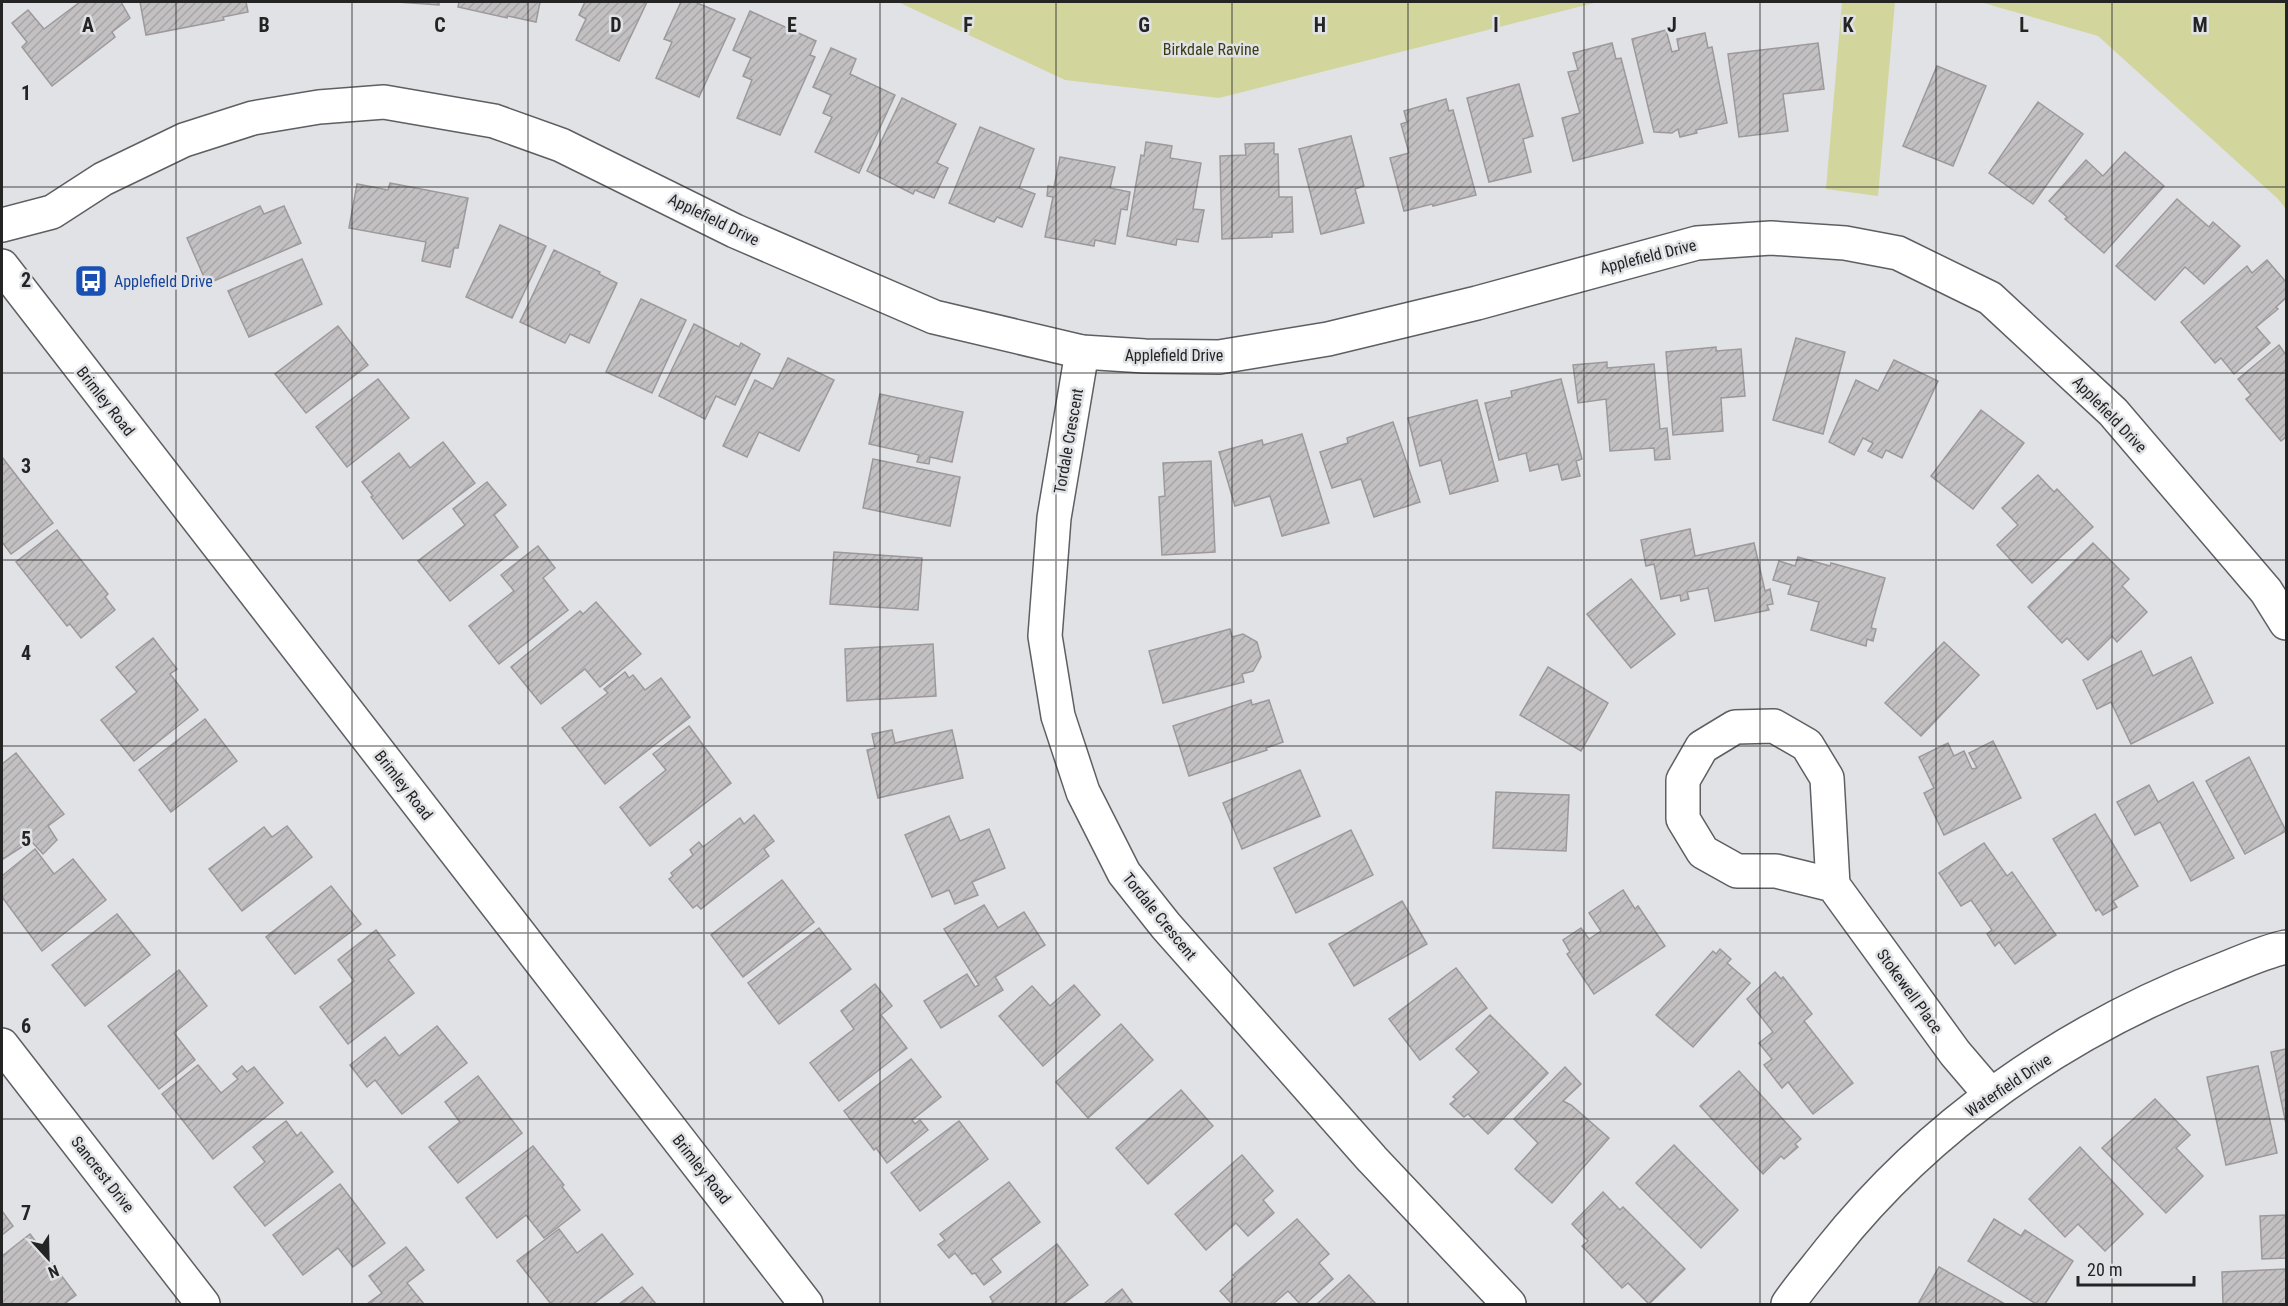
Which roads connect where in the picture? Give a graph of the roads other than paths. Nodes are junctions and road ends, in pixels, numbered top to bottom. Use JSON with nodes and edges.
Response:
{"nodes":[{"id":1,"x":2,"y":225,"type":"edge"},
{"id":2,"x":2,"y":266,"type":"edge"},
{"id":3,"x":1083,"y":352,"type":"junction"},
{"id":4,"x":2286,"y":623,"type":"edge"},
{"id":5,"x":1833,"y":885,"type":"junction"},
{"id":6,"x":2286,"y":946,"type":"edge"},
{"id":7,"x":2,"y":1045,"type":"edge"},
{"id":8,"x":1989,"y":1094,"type":"junction"},
{"id":9,"x":203,"y":1305,"type":"edge"},
{"id":10,"x":806,"y":1305,"type":"edge"},
{"id":11,"x":1509,"y":1305,"type":"edge"},
{"id":12,"x":1788,"y":1305,"type":"edge"}],
"edges":[{"from":1,"to":3,"type":"street","name":"Applefield Drive"},
{"from":2,"to":10,"type":"street","name":"Brimley Road"},
{"from":3,"to":4,"type":"street","name":"Applefield Drive"},
{"from":3,"to":11,"type":"street","name":"Tordale Crescent"},
{"from":5,"to":5,"type":"street"},
{"from":5,"to":8,"type":"street","name":"Stokewell Place"},
{"from":6,"to":8,"type":"street","name":"Waterfield Drive"},
{"from":7,"to":9,"type":"street","name":"Sancrest Drive"},
{"from":8,"to":12,"type":"street","name":"Waterfield Drive"}]}
